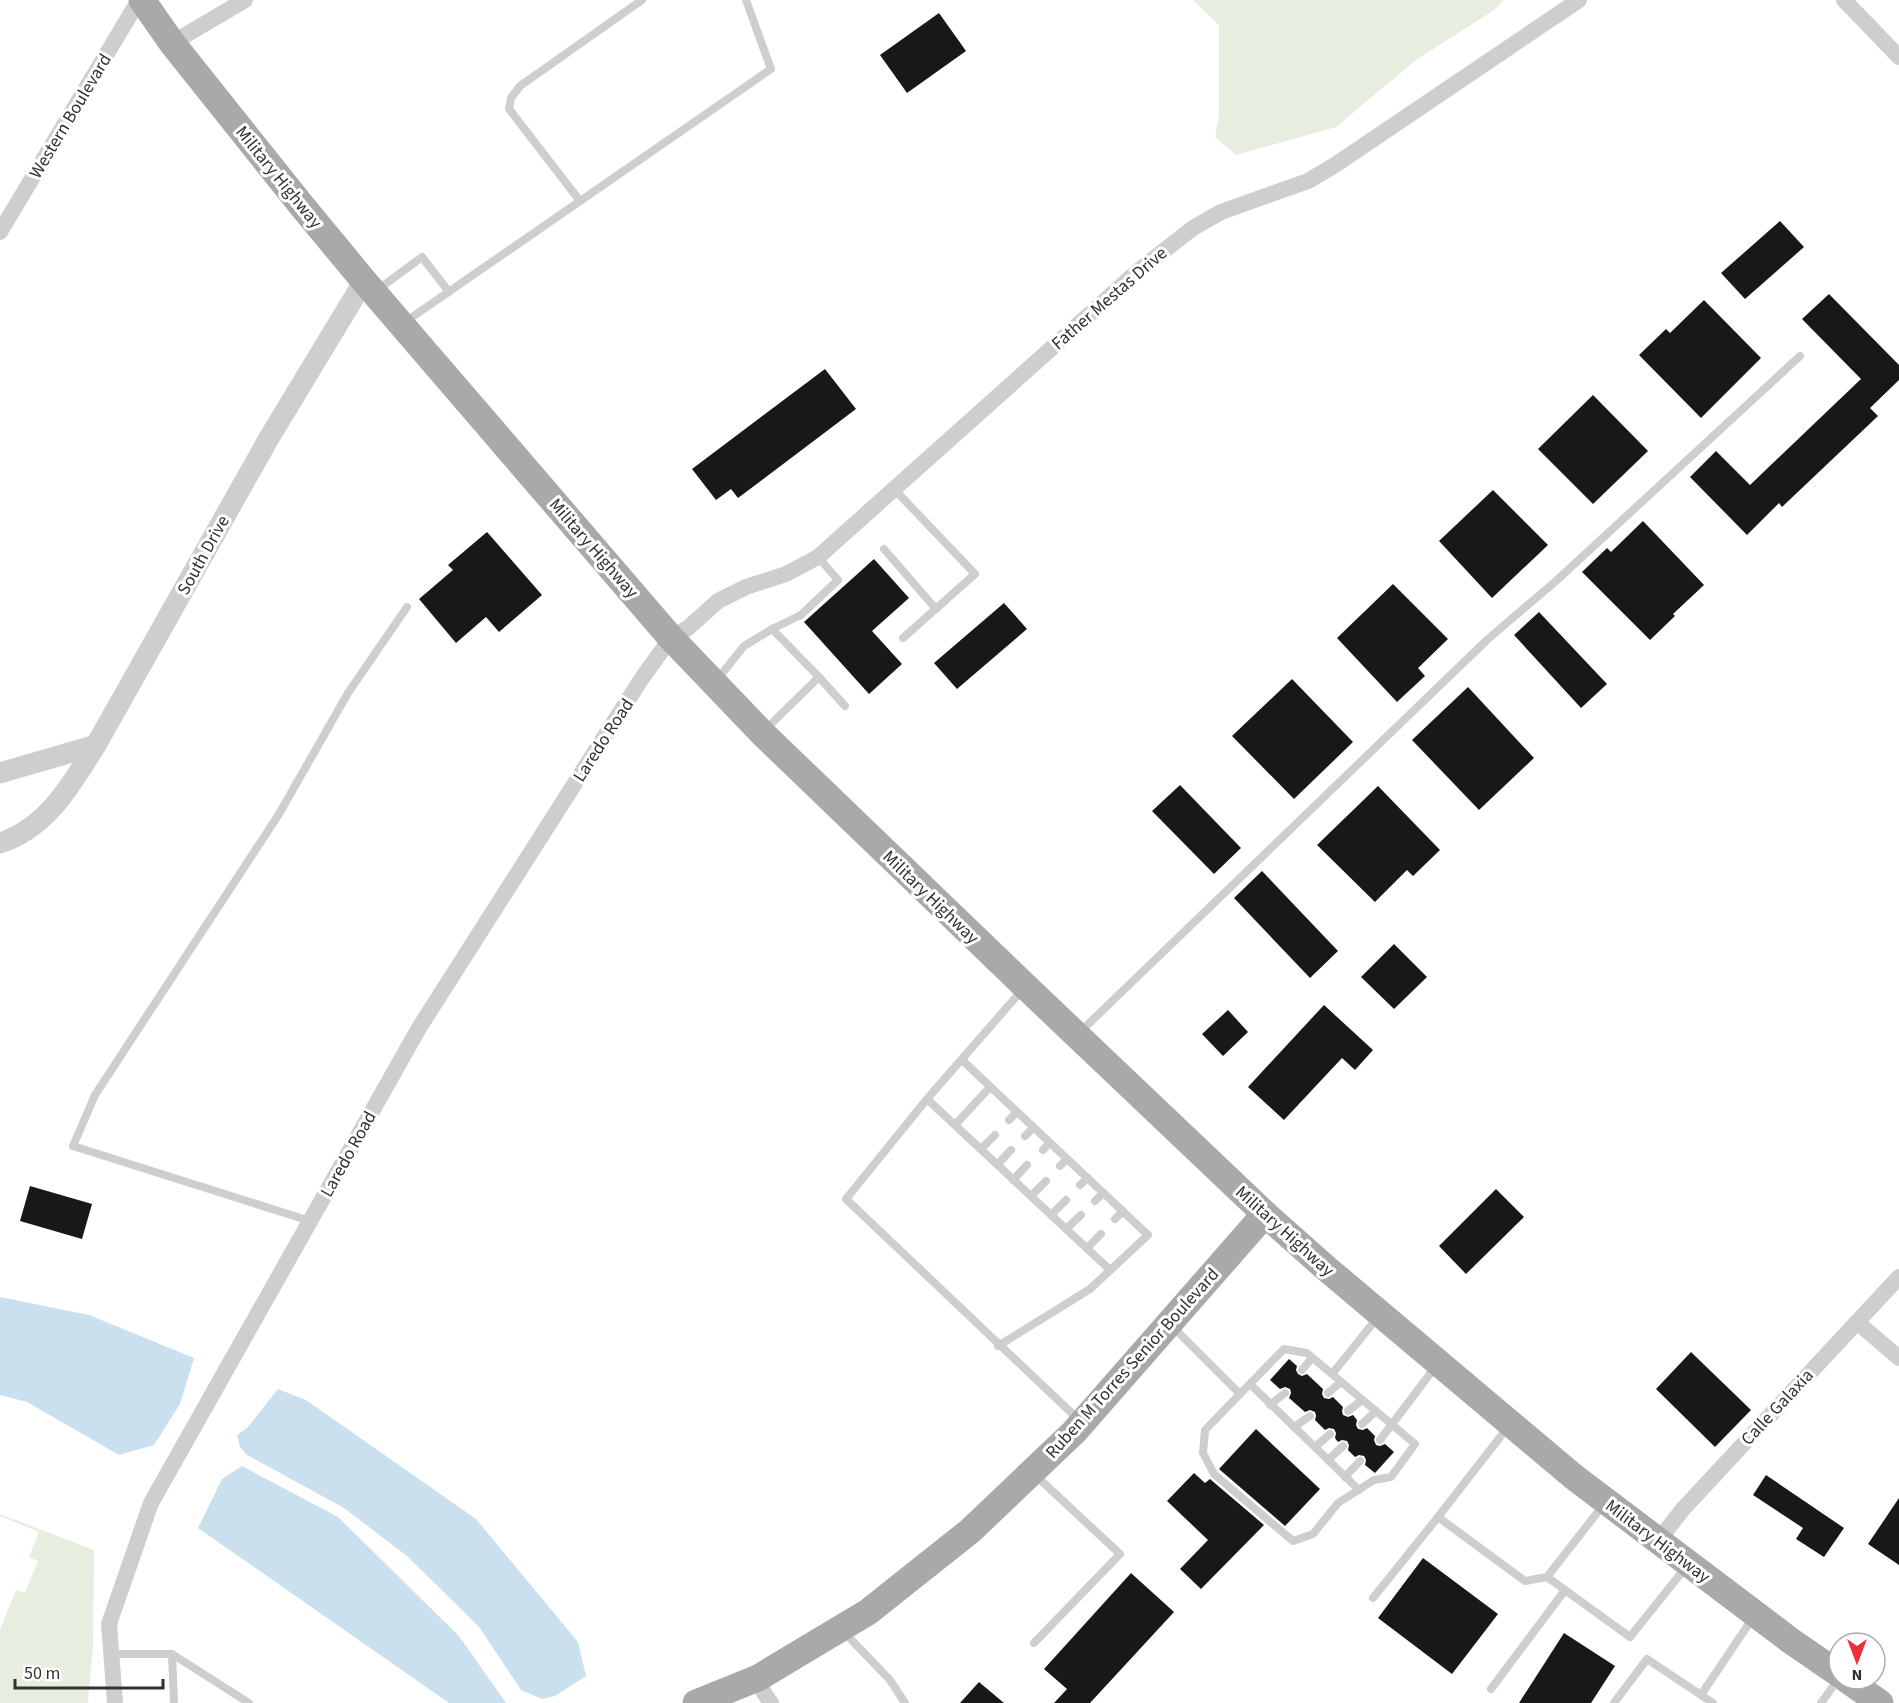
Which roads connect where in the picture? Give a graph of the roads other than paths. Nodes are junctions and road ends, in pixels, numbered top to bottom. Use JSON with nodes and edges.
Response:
{"nodes":[{"id":1,"x":141,"y":0,"type":"edge"},
{"id":2,"x":245,"y":0,"type":"edge"},
{"id":3,"x":642,"y":0,"type":"edge"},
{"id":4,"x":746,"y":0,"type":"edge"},
{"id":5,"x":1579,"y":0,"type":"edge"},
{"id":6,"x":1844,"y":0,"type":"edge"},
{"id":7,"x":172,"y":43,"type":"junction"},
{"id":8,"x":1899,"y":57,"type":"edge"},
{"id":9,"x":580,"y":201,"type":"junction"},
{"id":10,"x":0,"y":232,"type":"edge"},
{"id":11,"x":369,"y":286,"type":"junction"},
{"id":12,"x":449,"y":292,"type":"junction"},
{"id":13,"x":402,"y":324,"type":"junction"},
{"id":14,"x":1800,"y":356,"type":"dead end"},
{"id":15,"x":894,"y":489,"type":"junction"},
{"id":16,"x":884,"y":549,"type":"dead end"},
{"id":17,"x":818,"y":556,"type":"junction"},
{"id":18,"x":407,"y":607,"type":"dead end"},
{"id":19,"x":936,"y":609,"type":"junction"},
{"id":20,"x":772,"y":629,"type":"junction"},
{"id":21,"x":671,"y":638,"type":"junction"},
{"id":22,"x":903,"y":638,"type":"dead end"},
{"id":23,"x":819,"y":677,"type":"junction"},
{"id":24,"x":713,"y":684,"type":"junction"},
{"id":25,"x":845,"y":706,"type":"dead end"},
{"id":26,"x":762,"y":733,"type":"junction"},
{"id":27,"x":96,"y":745,"type":"junction"},
{"id":28,"x":0,"y":773,"type":"edge"},
{"id":29,"x":0,"y":843,"type":"edge"},
{"id":30,"x":1025,"y":986,"type":"junction"},
{"id":31,"x":1077,"y":1035,"type":"junction"},
{"id":32,"x":962,"y":1060,"type":"junction"},
{"id":33,"x":990,"y":1087,"type":"junction"},
{"id":34,"x":927,"y":1099,"type":"junction"},
{"id":35,"x":1017,"y":1112,"type":"junction"},
{"id":36,"x":1009,"y":1120,"type":"dead end"},
{"id":37,"x":955,"y":1125,"type":"junction"},
{"id":38,"x":1033,"y":1128,"type":"junction"},
{"id":39,"x":995,"y":1134,"type":"dead end"},
{"id":40,"x":1025,"y":1136,"type":"dead end"},
{"id":41,"x":981,"y":1149,"type":"junction"},
{"id":42,"x":1011,"y":1150,"type":"dead end"},
{"id":43,"x":998,"y":1164,"type":"junction"},
{"id":44,"x":1027,"y":1165,"type":"dead end"},
{"id":45,"x":1088,"y":1178,"type":"junction"},
{"id":46,"x":1013,"y":1179,"type":"junction"},
{"id":47,"x":1046,"y":1181,"type":"dead end"},
{"id":48,"x":1080,"y":1185,"type":"dead end"},
{"id":49,"x":1103,"y":1193,"type":"junction"},
{"id":50,"x":1031,"y":1196,"type":"junction"},
{"id":51,"x":1066,"y":1200,"type":"dead end"},
{"id":52,"x":1095,"y":1201,"type":"dead end"},
{"id":53,"x":1123,"y":1211,"type":"junction"},
{"id":54,"x":1265,"y":1214,"type":"junction"},
{"id":55,"x":1051,"y":1215,"type":"junction"},
{"id":56,"x":1081,"y":1215,"type":"dead end"},
{"id":57,"x":1115,"y":1219,"type":"dead end"},
{"id":58,"x":310,"y":1221,"type":"junction"},
{"id":59,"x":1066,"y":1229,"type":"junction"},
{"id":60,"x":1101,"y":1234,"type":"dead end"},
{"id":61,"x":1087,"y":1248,"type":"junction"},
{"id":62,"x":1110,"y":1270,"type":"junction"},
{"id":63,"x":1899,"y":1277,"type":"edge"},
{"id":64,"x":1380,"y":1314,"type":"junction"},
{"id":65,"x":1857,"y":1322,"type":"junction"},
{"id":66,"x":1169,"y":1324,"type":"junction"},
{"id":67,"x":998,"y":1346,"type":"junction"},
{"id":68,"x":1312,"y":1358,"type":"junction"},
{"id":69,"x":1899,"y":1358,"type":"edge"},
{"id":70,"x":1438,"y":1363,"type":"junction"},
{"id":71,"x":1302,"y":1370,"type":"dead end"},
{"id":72,"x":1332,"y":1374,"type":"junction"},
{"id":73,"x":1341,"y":1382,"type":"junction"},
{"id":74,"x":1250,"y":1384,"type":"junction"},
{"id":75,"x":1285,"y":1393,"type":"dead end"},
{"id":76,"x":1328,"y":1393,"type":"dead end"},
{"id":77,"x":1240,"y":1394,"type":"junction"},
{"id":78,"x":1362,"y":1400,"type":"junction"},
{"id":79,"x":1270,"y":1405,"type":"junction"},
{"id":80,"x":1348,"y":1411,"type":"dead end"},
{"id":81,"x":1376,"y":1411,"type":"junction"},
{"id":82,"x":1310,"y":1416,"type":"dead end"},
{"id":83,"x":1082,"y":1423,"type":"junction"},
{"id":84,"x":1362,"y":1424,"type":"dead end"},
{"id":85,"x":1510,"y":1424,"type":"junction"},
{"id":86,"x":1392,"y":1425,"type":"junction"},
{"id":87,"x":1294,"y":1427,"type":"junction"},
{"id":88,"x":1330,"y":1434,"type":"dead end"},
{"id":89,"x":1380,"y":1440,"type":"dead end"},
{"id":90,"x":1343,"y":1446,"type":"dead end"},
{"id":91,"x":1315,"y":1448,"type":"junction"},
{"id":92,"x":1328,"y":1460,"type":"junction"},
{"id":93,"x":1360,"y":1461,"type":"dead end"},
{"id":94,"x":1032,"y":1472,"type":"junction"},
{"id":95,"x":1345,"y":1477,"type":"junction"},
{"id":96,"x":1359,"y":1490,"type":"junction"},
{"id":97,"x":1606,"y":1502,"type":"junction"},
{"id":98,"x":1438,"y":1517,"type":"junction"},
{"id":99,"x":1659,"y":1541,"type":"junction"},
{"id":100,"x":1688,"y":1564,"type":"junction"},
{"id":101,"x":1547,"y":1576,"type":"junction"},
{"id":102,"x":1565,"y":1590,"type":"junction"},
{"id":103,"x":1372,"y":1598,"type":"dead end"},
{"id":104,"x":1755,"y":1614,"type":"junction"},
{"id":105,"x":841,"y":1628,"type":"junction"},
{"id":106,"x":1034,"y":1642,"type":"dead end"},
{"id":107,"x":112,"y":1654,"type":"junction"},
{"id":108,"x":172,"y":1654,"type":"junction"},
{"id":109,"x":1827,"y":1667,"type":"edge"},
{"id":110,"x":758,"y":1678,"type":"junction"},
{"id":111,"x":1491,"y":1689,"type":"dead end"},
{"id":112,"x":1863,"y":1691,"type":"edge"},
{"id":113,"x":1701,"y":1695,"type":"junction"},
{"id":114,"x":1711,"y":1702,"type":"edge"},
{"id":115,"x":115,"y":1703,"type":"edge"},
{"id":116,"x":174,"y":1703,"type":"edge"},
{"id":117,"x":249,"y":1703,"type":"edge"},
{"id":118,"x":696,"y":1703,"type":"edge"},
{"id":119,"x":771,"y":1703,"type":"edge"},
{"id":120,"x":905,"y":1703,"type":"edge"},
{"id":121,"x":1614,"y":1703,"type":"edge"},
{"id":122,"x":1880,"y":1703,"type":"edge"}],
"edges":[{"from":1,"to":7,"type":"main road","name":"Military Highway"},
{"from":1,"to":10,"type":"street","name":"Western Boulevard"},
{"from":2,"to":7,"type":"street"},
{"from":3,"to":9,"type":"lane"},
{"from":4,"to":9,"type":"lane"},
{"from":5,"to":15,"type":"street","name":"Father Mestas Drive"},
{"from":6,"to":8,"type":"street"},
{"from":7,"to":11,"type":"main road","name":"Military Highway"},
{"from":9,"to":12,"type":"lane"},
{"from":11,"to":12,"type":"lane"},
{"from":11,"to":13,"type":"main road","name":"Military Highway"},
{"from":11,"to":27,"type":"street","name":"South Drive"},
{"from":12,"to":13,"type":"lane"},
{"from":13,"to":21,"type":"main road","name":"Military Highway"},
{"from":14,"to":31,"type":"lane"},
{"from":15,"to":17,"type":"street","name":"Father Mestas Drive"},
{"from":15,"to":19,"type":"lane"},
{"from":16,"to":19,"type":"lane"},
{"from":17,"to":20,"type":"lane"},
{"from":17,"to":21,"type":"street","name":"Father Mestas Drive"},
{"from":18,"to":58,"type":"lane"},
{"from":19,"to":22,"type":"lane"},
{"from":20,"to":23,"type":"lane"},
{"from":20,"to":24,"type":"lane"},
{"from":21,"to":24,"type":"main road","name":"Military Highway"},
{"from":21,"to":58,"type":"street","name":"Laredo Road"},
{"from":23,"to":25,"type":"lane"},
{"from":23,"to":26,"type":"lane"},
{"from":24,"to":26,"type":"main road","name":"Military Highway"},
{"from":26,"to":30,"type":"main road","name":"Military Highway"},
{"from":27,"to":28,"type":"street"},
{"from":27,"to":29,"type":"street","name":"South Drive"},
{"from":30,"to":31,"type":"main road","name":"Military Highway"},
{"from":30,"to":32,"type":"lane"},
{"from":31,"to":54,"type":"main road","name":"Military Highway"},
{"from":32,"to":33,"type":"lane"},
{"from":32,"to":34,"type":"lane"},
{"from":33,"to":35,"type":"lane"},
{"from":33,"to":37,"type":"lane"},
{"from":34,"to":37,"type":"lane"},
{"from":34,"to":67,"type":"lane"},
{"from":35,"to":36,"type":"lane"},
{"from":35,"to":38,"type":"lane"},
{"from":37,"to":41,"type":"lane"},
{"from":38,"to":40,"type":"lane"},
{"from":38,"to":45,"type":"lane"},
{"from":39,"to":41,"type":"lane"},
{"from":41,"to":43,"type":"lane"},
{"from":42,"to":43,"type":"lane"},
{"from":43,"to":46,"type":"lane"},
{"from":44,"to":46,"type":"lane"},
{"from":45,"to":48,"type":"lane"},
{"from":45,"to":49,"type":"lane"},
{"from":46,"to":50,"type":"lane"},
{"from":47,"to":50,"type":"lane"},
{"from":49,"to":52,"type":"lane"},
{"from":49,"to":53,"type":"lane"},
{"from":50,"to":55,"type":"lane"},
{"from":51,"to":55,"type":"lane"},
{"from":53,"to":57,"type":"lane"},
{"from":53,"to":62,"type":"lane"},
{"from":54,"to":64,"type":"main road","name":"Military Highway"},
{"from":54,"to":66,"type":"main road","name":"Ruben M Torres Senior Boulevard"},
{"from":55,"to":59,"type":"lane"},
{"from":56,"to":59,"type":"lane"},
{"from":58,"to":107,"type":"street","name":"Laredo Road"},
{"from":59,"to":61,"type":"lane"},
{"from":60,"to":61,"type":"lane"},
{"from":61,"to":62,"type":"lane"},
{"from":62,"to":67,"type":"lane"},
{"from":63,"to":65,"type":"street","name":"Calle Galaxia"},
{"from":64,"to":70,"type":"main road","name":"Military Highway"},
{"from":64,"to":72,"type":"lane"},
{"from":65,"to":69,"type":"street"},
{"from":65,"to":99,"type":"street","name":"Calle Galaxia"},
{"from":66,"to":77,"type":"lane"},
{"from":66,"to":83,"type":"main road","name":"Ruben M Torres Senior Boulevard"},
{"from":67,"to":83,"type":"lane"},
{"from":68,"to":71,"type":"lane"},
{"from":68,"to":72,"type":"lane"},
{"from":68,"to":74,"type":"lane"},
{"from":70,"to":85,"type":"main road","name":"Military Highway"},
{"from":70,"to":86,"type":"lane"},
{"from":72,"to":73,"type":"lane"},
{"from":73,"to":76,"type":"lane"},
{"from":73,"to":78,"type":"lane"},
{"from":74,"to":77,"type":"lane"},
{"from":74,"to":79,"type":"lane"},
{"from":75,"to":79,"type":"lane"},
{"from":77,"to":96,"type":"lane"},
{"from":78,"to":80,"type":"lane"},
{"from":78,"to":81,"type":"lane"},
{"from":79,"to":87,"type":"lane"},
{"from":81,"to":84,"type":"lane"},
{"from":81,"to":86,"type":"lane"},
{"from":82,"to":87,"type":"lane"},
{"from":83,"to":94,"type":"main road","name":"Ruben M Torres Senior Boulevard"},
{"from":85,"to":97,"type":"main road","name":"Military Highway"},
{"from":85,"to":98,"type":"lane"},
{"from":86,"to":89,"type":"lane"},
{"from":86,"to":96,"type":"lane"},
{"from":87,"to":91,"type":"lane"},
{"from":88,"to":91,"type":"lane"},
{"from":90,"to":92,"type":"lane"},
{"from":91,"to":92,"type":"lane"},
{"from":92,"to":95,"type":"lane"},
{"from":93,"to":95,"type":"lane"},
{"from":94,"to":105,"type":"main road","name":"Ruben M Torres Senior Boulevard"},
{"from":94,"to":106,"type":"lane"},
{"from":95,"to":96,"type":"lane"},
{"from":97,"to":99,"type":"main road","name":"Military Highway"},
{"from":97,"to":101,"type":"lane"},
{"from":98,"to":101,"type":"lane"},
{"from":98,"to":103,"type":"lane"},
{"from":99,"to":100,"type":"main road","name":"Military Highway"},
{"from":100,"to":102,"type":"lane"},
{"from":100,"to":104,"type":"main road","name":"Military Highway"},
{"from":101,"to":102,"type":"lane"},
{"from":102,"to":111,"type":"lane"},
{"from":104,"to":109,"type":"main road","name":"Military Highway"},
{"from":104,"to":113,"type":"lane"},
{"from":105,"to":110,"type":"main road","name":"Ruben M Torres Senior Boulevard"},
{"from":105,"to":120,"type":"lane"},
{"from":107,"to":108,"type":"lane"},
{"from":107,"to":115,"type":"street","name":"Laredo Road"},
{"from":108,"to":116,"type":"lane"},
{"from":108,"to":117,"type":"lane"},
{"from":110,"to":118,"type":"main road","name":"Ruben M Torres Senior Boulevard"},
{"from":110,"to":119,"type":"street"},
{"from":112,"to":122,"type":"main road"},
{"from":113,"to":114,"type":"lane"},
{"from":113,"to":121,"type":"lane"}]}
